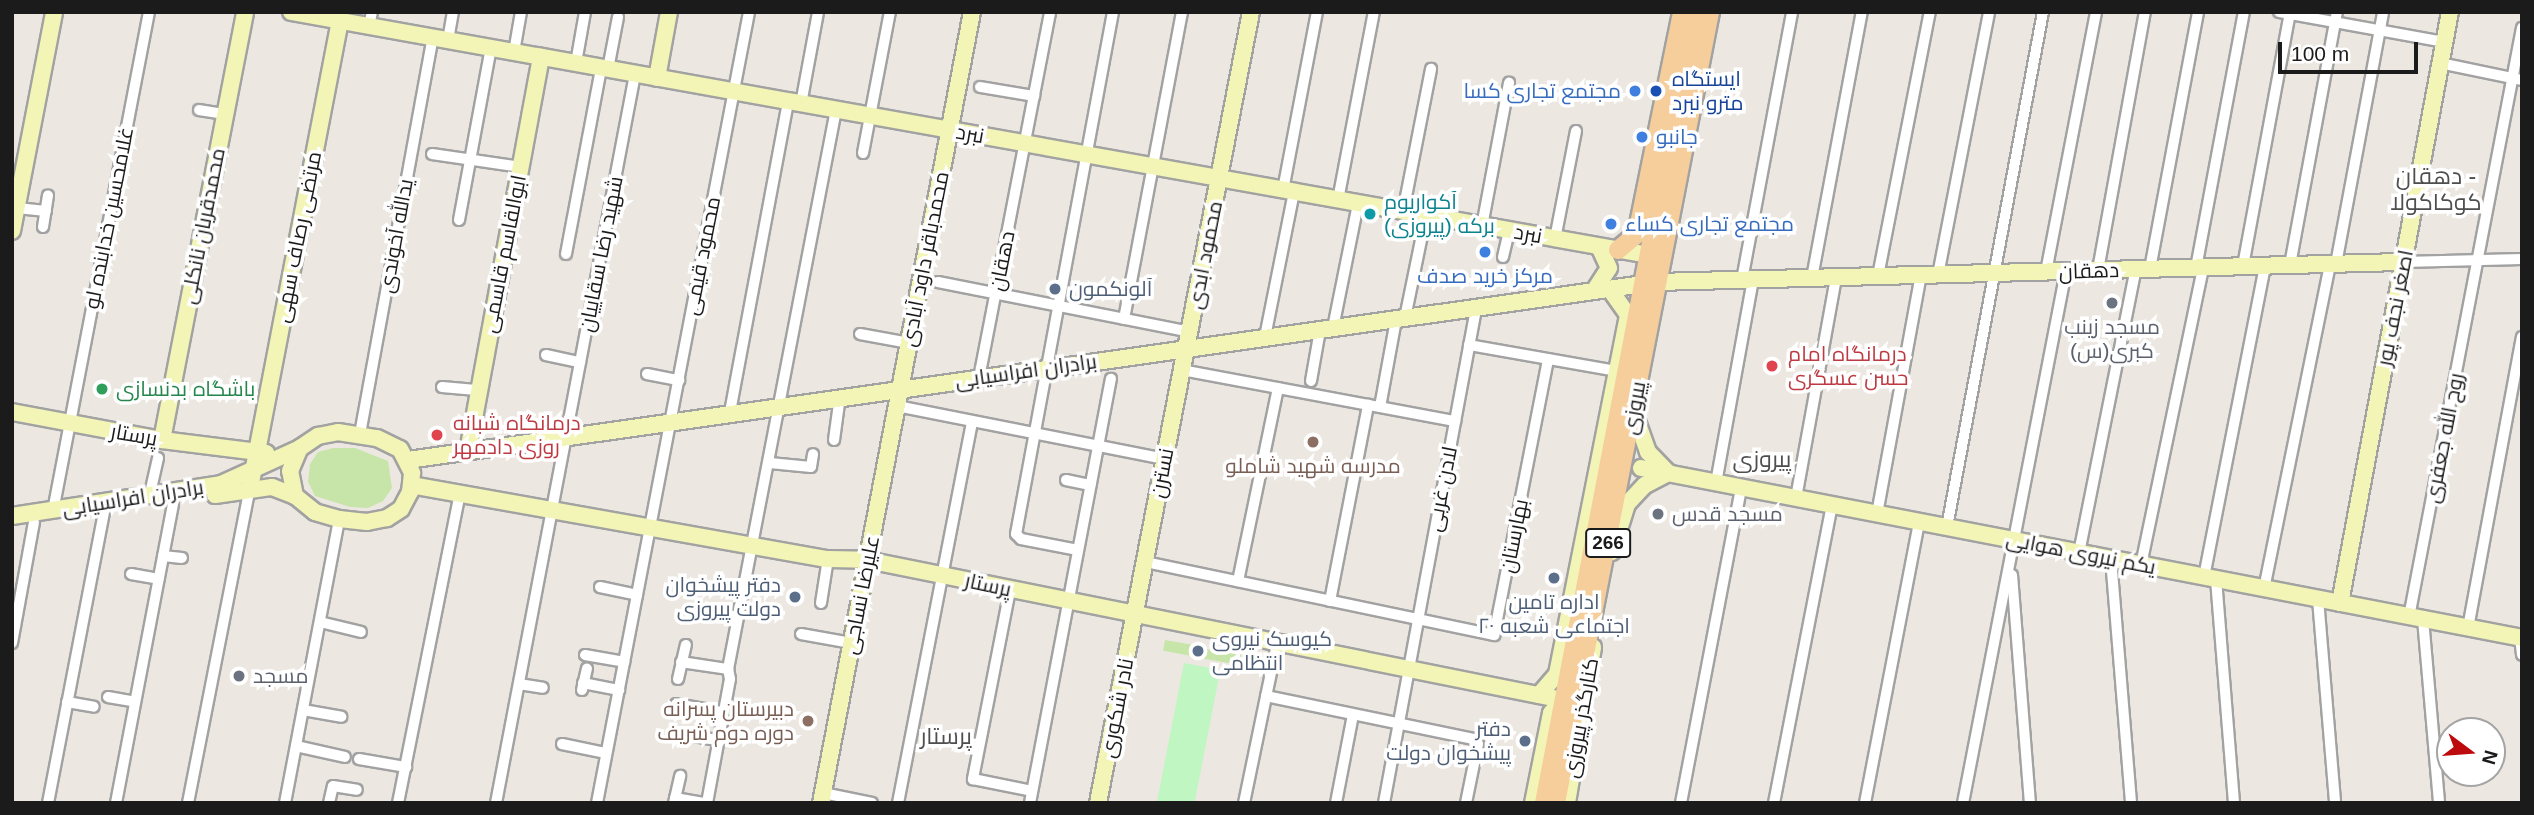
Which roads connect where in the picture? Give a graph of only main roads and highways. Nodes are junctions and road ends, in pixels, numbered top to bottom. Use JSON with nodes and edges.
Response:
{"nodes":[{"id":1,"x":1682,"y":12,"type":"edge"},
{"id":2,"x":1695,"y":12,"type":"edge"},
{"id":3,"x":1710,"y":12,"type":"edge"},
{"id":4,"x":1672,"y":60,"type":"junction"},
{"id":5,"x":1682,"y":80,"type":"junction"},
{"id":6,"x":1676,"y":114,"type":"junction"},
{"id":7,"x":1658,"y":131,"type":"junction"},
{"id":8,"x":1618,"y":250,"type":"road end"},
{"id":9,"x":1650,"y":283,"type":"junction"},
{"id":10,"x":1569,"y":701,"type":"junction"},
{"id":11,"x":1567,"y":802,"type":"edge"},
{"id":12,"x":1544,"y":803,"type":"edge"}],
"edges":[{"from":1,"to":4,"type":"main road"},
{"from":2,"to":5,"type":"main road","name":"پیروزی","number":"266"},
{"from":3,"to":9,"type":"main road","name":"پیروزی","number":"266"},
{"from":4,"to":5,"type":"main road"},
{"from":4,"to":7,"type":"main road"},
{"from":5,"to":6,"type":"main road","name":"پیروزی","number":"266"},
{"from":6,"to":7,"type":"main road"},
{"from":6,"to":9,"type":"main road","name":"پیروزی","number":"266"},
{"from":7,"to":8,"type":"main road"},
{"from":9,"to":10,"type":"main road","name":"پیروزی","number":"266"},
{"from":9,"to":10,"type":"main road","name":"پیروزی","number":"266"},
{"from":10,"to":11,"type":"main road","name":"پیروزی","number":"266"},
{"from":10,"to":12,"type":"main road","name":"پیروزی","number":"266"}]}
